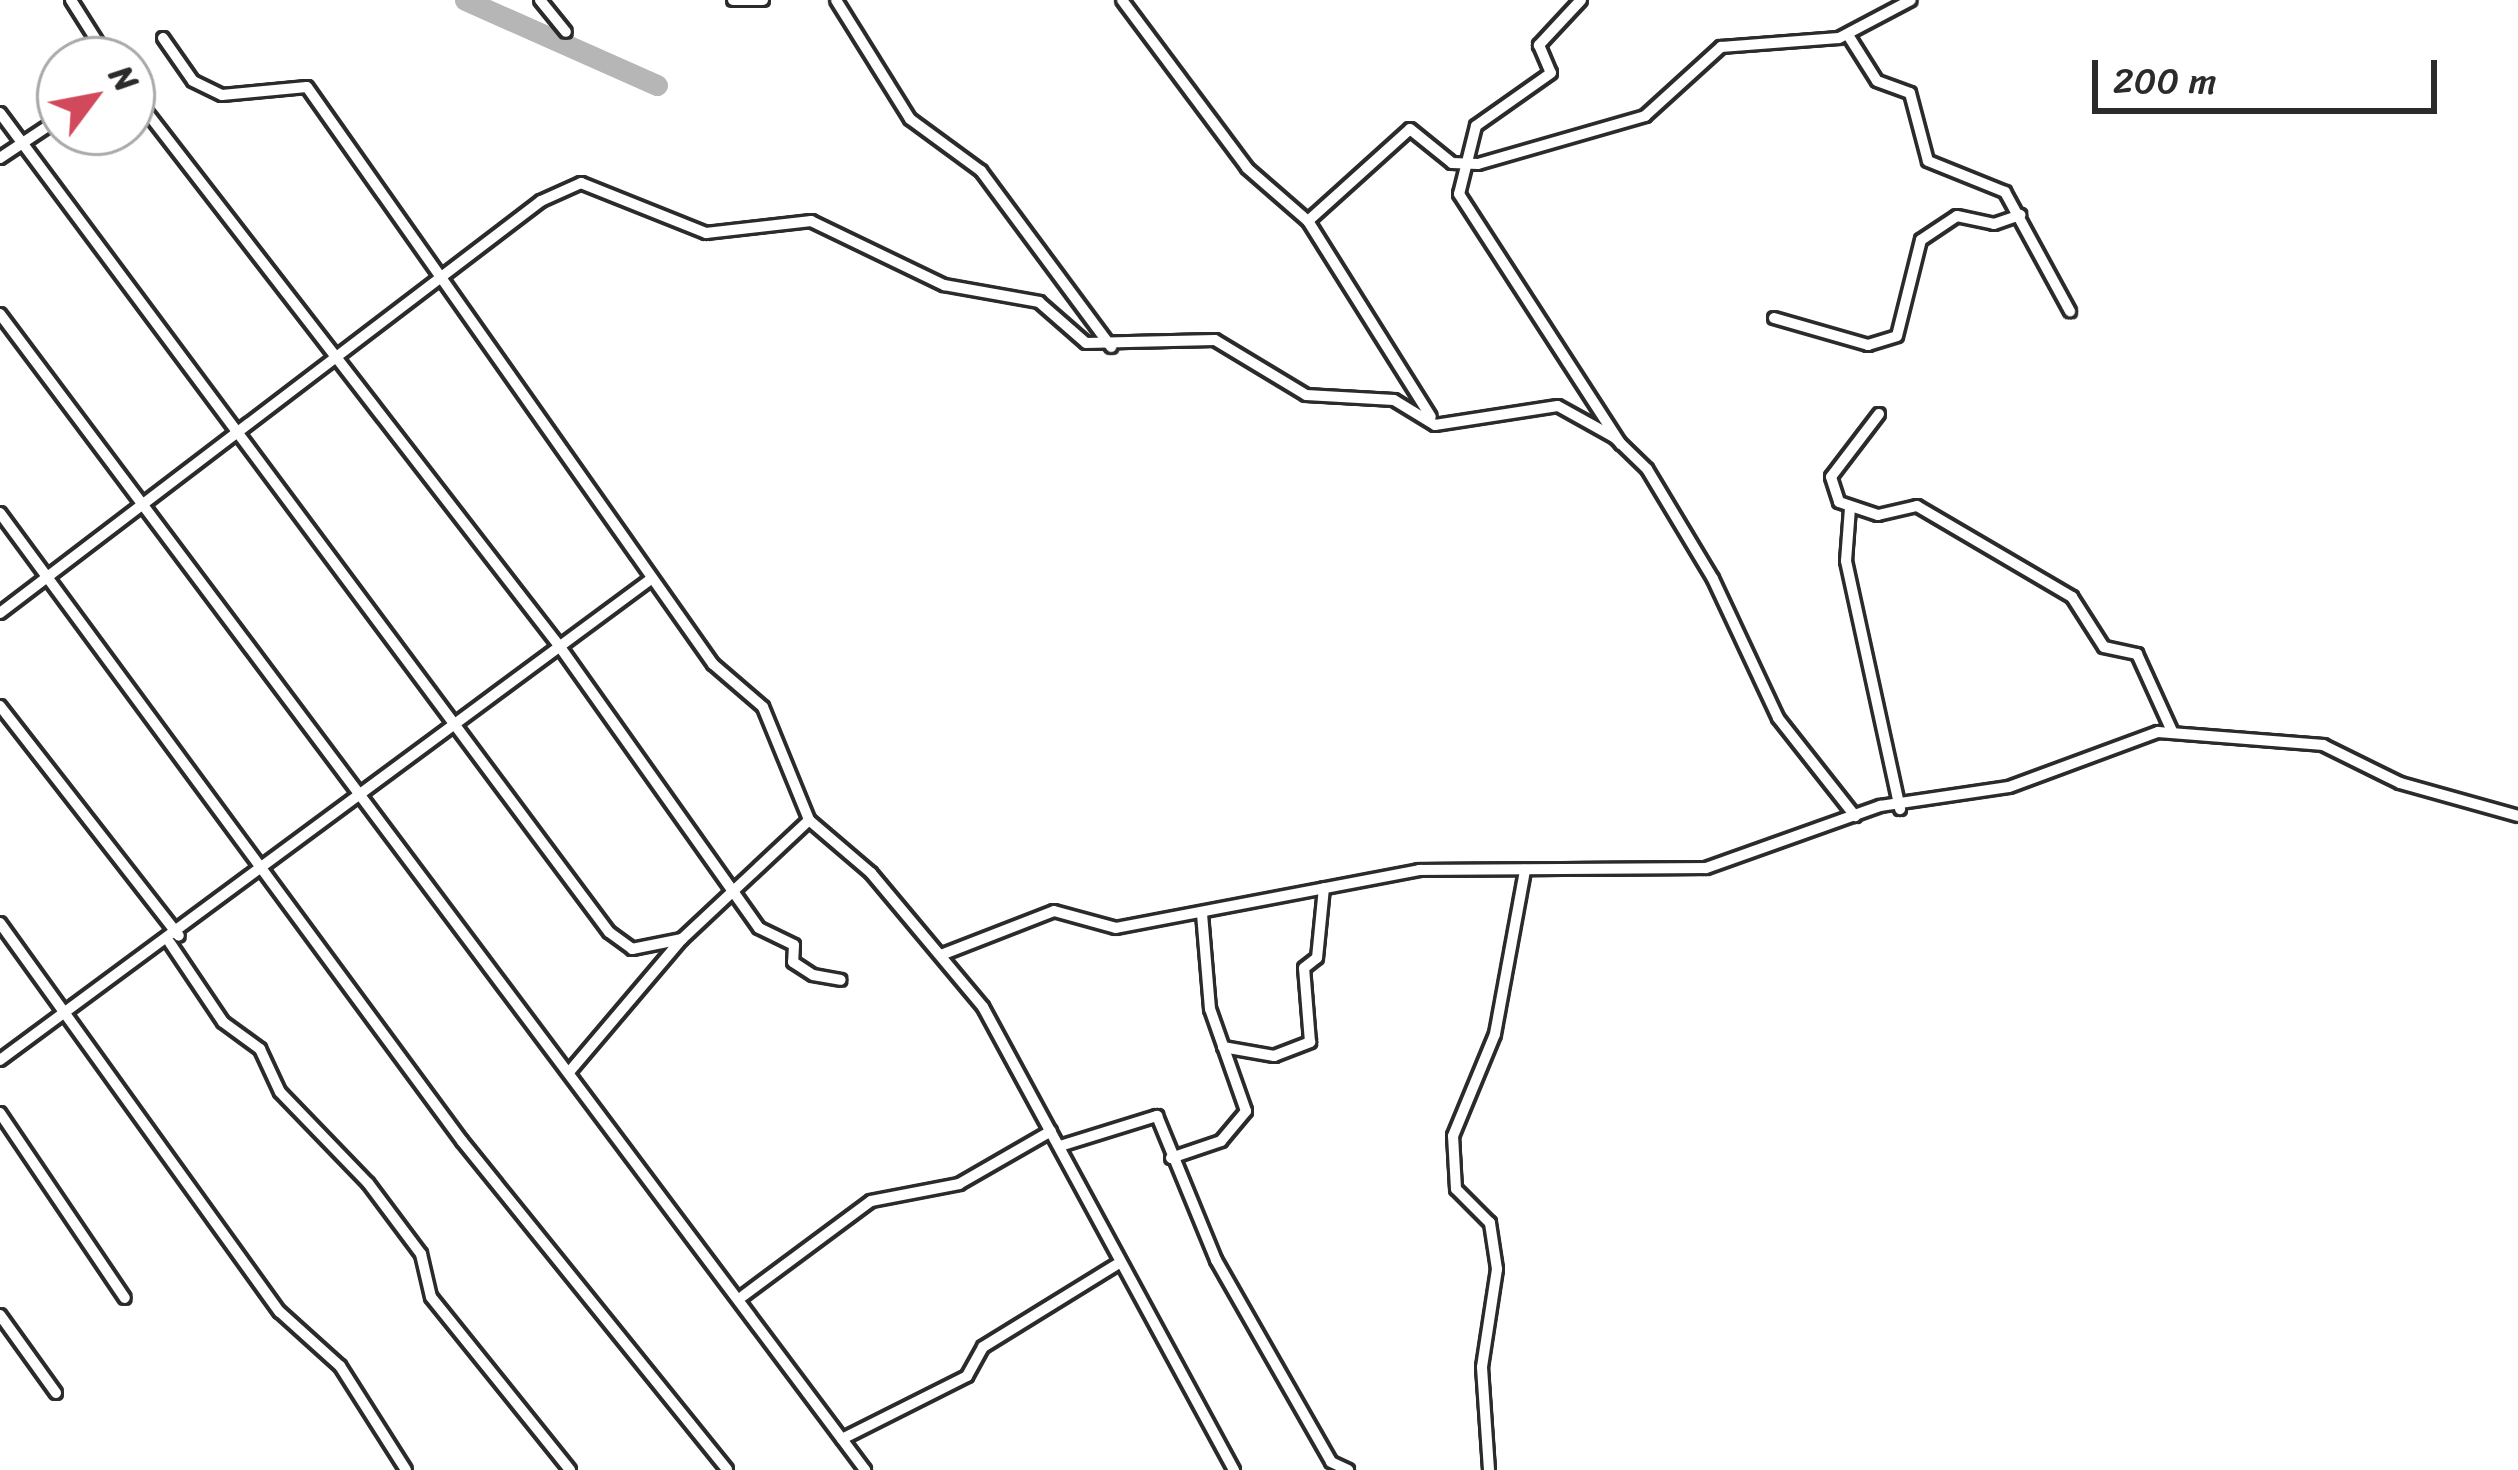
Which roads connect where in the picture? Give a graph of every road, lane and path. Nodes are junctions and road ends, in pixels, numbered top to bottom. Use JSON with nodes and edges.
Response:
{"nodes":[{"id":1,"x":71,"y":0,"type":"edge"},
{"id":2,"x":541,"y":0,"type":"edge"},
{"id":3,"x":733,"y":0,"type":"edge"},
{"id":4,"x":763,"y":0,"type":"edge"},
{"id":5,"x":836,"y":0,"type":"edge"},
{"id":6,"x":1121,"y":0,"type":"edge"},
{"id":7,"x":1581,"y":0,"type":"edge"},
{"id":8,"x":1911,"y":0,"type":"edge"},
{"id":9,"x":566,"y":32,"type":"dead end"},
{"id":10,"x":1848,"y":34,"type":"junction"},
{"id":11,"x":94,"y":36,"type":"edge"},
{"id":12,"x":163,"y":38,"type":"dead end"},
{"id":13,"x":0,"y":113,"type":"edge"},
{"id":14,"x":156,"y":124,"type":"edge"},
{"id":15,"x":36,"y":136,"type":"edge"},
{"id":16,"x":24,"y":145,"type":"junction"},
{"id":17,"x":0,"y":158,"type":"edge"},
{"id":18,"x":1459,"y":165,"type":"junction"},
{"id":19,"x":2020,"y":215,"type":"junction"},
{"id":20,"x":1308,"y":221,"type":"junction"},
{"id":21,"x":440,"y":280,"type":"junction"},
{"id":22,"x":2069,"y":311,"type":"dead end"},
{"id":23,"x":0,"y":314,"type":"edge"},
{"id":24,"x":1774,"y":318,"type":"dead end"},
{"id":25,"x":1112,"y":347,"type":"junction"},
{"id":26,"x":334,"y":357,"type":"junction"},
{"id":27,"x":1879,"y":413,"type":"dead end"},
{"id":28,"x":1436,"y":425,"type":"junction"},
{"id":29,"x":237,"y":431,"type":"junction"},
{"id":30,"x":1622,"y":444,"type":"junction"},
{"id":31,"x":140,"y":500,"type":"junction"},
{"id":32,"x":1850,"y":508,"type":"junction"},
{"id":33,"x":0,"y":513,"type":"edge"},
{"id":34,"x":47,"y":576,"type":"junction"},
{"id":35,"x":652,"y":579,"type":"junction"},
{"id":36,"x":0,"y":613,"type":"edge"},
{"id":37,"x":560,"y":647,"type":"junction"},
{"id":38,"x":0,"y":706,"type":"edge"},
{"id":39,"x":457,"y":724,"type":"junction"},
{"id":40,"x":2172,"y":731,"type":"junction"},
{"id":41,"x":362,"y":793,"type":"junction"},
{"id":42,"x":1900,"y":809,"type":"junction"},
{"id":43,"x":1855,"y":816,"type":"junction"},
{"id":44,"x":2518,"y":816,"type":"edge"},
{"id":45,"x":809,"y":820,"type":"junction"},
{"id":46,"x":266,"y":862,"type":"junction"},
{"id":47,"x":1525,"y":870,"type":"junction"},
{"id":48,"x":735,"y":887,"type":"junction"},
{"id":49,"x":1324,"y":888,"type":"junction"},
{"id":50,"x":1202,"y":913,"type":"junction"},
{"id":51,"x":0,"y":923,"type":"edge"},
{"id":52,"x":682,"y":939,"type":"junction"},
{"id":53,"x":174,"y":940,"type":"junction"},
{"id":54,"x":940,"y":955,"type":"junction"},
{"id":55,"x":841,"y":980,"type":"dead end"},
{"id":56,"x":69,"y":1010,"type":"junction"},
{"id":57,"x":1222,"y":1046,"type":"junction"},
{"id":58,"x":0,"y":1060,"type":"edge"},
{"id":59,"x":570,"y":1071,"type":"junction"},
{"id":60,"x":0,"y":1113,"type":"edge"},
{"id":61,"x":1051,"y":1131,"type":"junction"},
{"id":62,"x":1060,"y":1146,"type":"junction"},
{"id":63,"x":1171,"y":1158,"type":"junction"},
{"id":64,"x":1116,"y":1265,"type":"junction"},
{"id":65,"x":743,"y":1296,"type":"junction"},
{"id":66,"x":125,"y":1298,"type":"dead end"},
{"id":67,"x":0,"y":1315,"type":"edge"},
{"id":68,"x":56,"y":1393,"type":"dead end"},
{"id":69,"x":842,"y":1439,"type":"junction"},
{"id":70,"x":406,"y":1470,"type":"edge"},
{"id":71,"x":570,"y":1470,"type":"edge"},
{"id":72,"x":728,"y":1470,"type":"edge"},
{"id":73,"x":865,"y":1470,"type":"edge"},
{"id":74,"x":1234,"y":1470,"type":"edge"},
{"id":75,"x":1348,"y":1470,"type":"edge"},
{"id":76,"x":1489,"y":1470,"type":"edge"}],
"edges":[{"from":1,"to":11,"type":"street"},
{"from":2,"to":9,"type":"street"},
{"from":3,"to":4,"type":"street"},
{"from":5,"to":25,"type":"street"},
{"from":6,"to":20,"type":"street"},
{"from":7,"to":18,"type":"street"},
{"from":8,"to":10,"type":"street"},
{"from":10,"to":18,"type":"street"},
{"from":10,"to":19,"type":"street"},
{"from":12,"to":21,"type":"street"},
{"from":13,"to":16,"type":"street"},
{"from":14,"to":26,"type":"street"},
{"from":15,"to":16,"type":"street"},
{"from":16,"to":17,"type":"street"},
{"from":16,"to":29,"type":"street"},
{"from":18,"to":20,"type":"street"},
{"from":18,"to":30,"type":"street"},
{"from":19,"to":22,"type":"street"},
{"from":19,"to":24,"type":"street"},
{"from":20,"to":28,"type":"street"},
{"from":21,"to":25,"type":"street"},
{"from":21,"to":26,"type":"street"},
{"from":21,"to":35,"type":"street"},
{"from":23,"to":31,"type":"street"},
{"from":25,"to":28,"type":"street"},
{"from":26,"to":29,"type":"street"},
{"from":26,"to":37,"type":"street"},
{"from":27,"to":32,"type":"street"},
{"from":28,"to":30,"type":"street"},
{"from":29,"to":31,"type":"street"},
{"from":29,"to":39,"type":"street"},
{"from":30,"to":43,"type":"street"},
{"from":31,"to":34,"type":"street"},
{"from":31,"to":41,"type":"street"},
{"from":32,"to":40,"type":"street"},
{"from":32,"to":42,"type":"street"},
{"from":33,"to":34,"type":"street"},
{"from":34,"to":36,"type":"street"},
{"from":34,"to":46,"type":"street"},
{"from":35,"to":37,"type":"street"},
{"from":35,"to":45,"type":"street"},
{"from":37,"to":39,"type":"street"},
{"from":37,"to":48,"type":"street"},
{"from":38,"to":53,"type":"street"},
{"from":39,"to":41,"type":"street"},
{"from":39,"to":52,"type":"street"},
{"from":40,"to":42,"type":"street"},
{"from":40,"to":44,"type":"street"},
{"from":41,"to":46,"type":"street"},
{"from":41,"to":59,"type":"street"},
{"from":42,"to":43,"type":"street"},
{"from":43,"to":47,"type":"street"},
{"from":45,"to":48,"type":"street"},
{"from":45,"to":54,"type":"street"},
{"from":46,"to":53,"type":"street"},
{"from":46,"to":72,"type":"street"},
{"from":47,"to":49,"type":"street"},
{"from":47,"to":76,"type":"street"},
{"from":48,"to":52,"type":"street"},
{"from":48,"to":55,"type":"street"},
{"from":49,"to":50,"type":"street"},
{"from":49,"to":57,"type":"street"},
{"from":50,"to":54,"type":"street"},
{"from":50,"to":57,"type":"street"},
{"from":51,"to":56,"type":"street"},
{"from":52,"to":59,"type":"street"},
{"from":53,"to":56,"type":"street"},
{"from":53,"to":71,"type":"street"},
{"from":54,"to":61,"type":"street"},
{"from":56,"to":58,"type":"street"},
{"from":56,"to":70,"type":"street"},
{"from":57,"to":63,"type":"street"},
{"from":59,"to":65,"type":"street"},
{"from":60,"to":66,"type":"street"},
{"from":61,"to":62,"type":"street"},
{"from":61,"to":65,"type":"street"},
{"from":62,"to":63,"type":"street"},
{"from":62,"to":64,"type":"street"},
{"from":63,"to":75,"type":"street"},
{"from":64,"to":69,"type":"street"},
{"from":64,"to":74,"type":"street"},
{"from":65,"to":69,"type":"street"},
{"from":67,"to":68,"type":"street"},
{"from":69,"to":73,"type":"street"}]}
